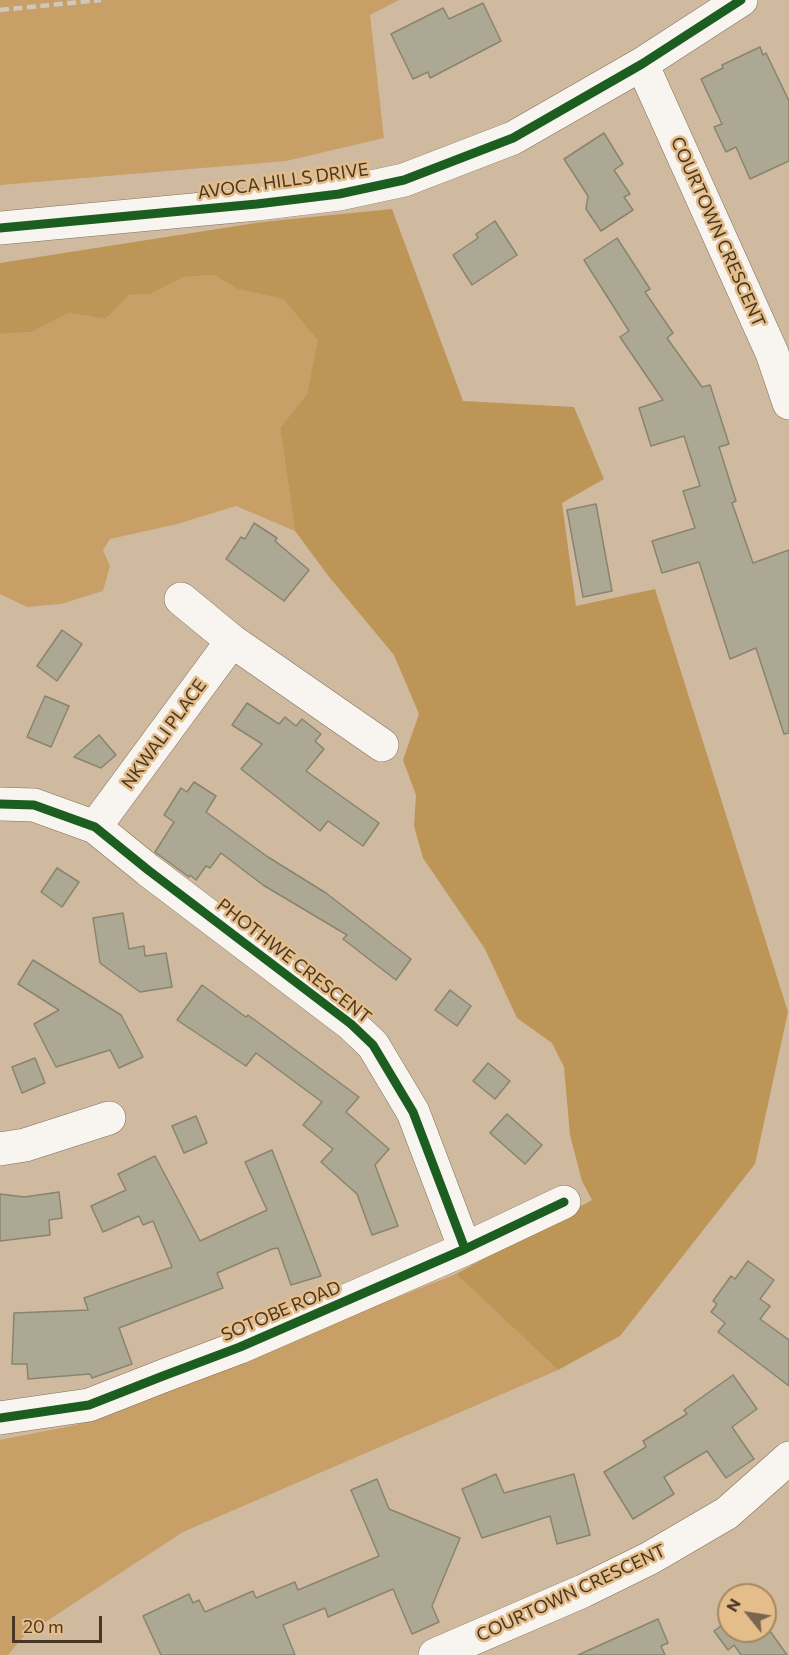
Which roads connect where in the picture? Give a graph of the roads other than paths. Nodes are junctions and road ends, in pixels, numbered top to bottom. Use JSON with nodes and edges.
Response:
{"nodes":[{"id":1,"x":741,"y":0,"type":"edge"},
{"id":2,"x":642,"y":64,"type":"junction"},
{"id":3,"x":0,"y":228,"type":"edge"},
{"id":4,"x":789,"y":403,"type":"edge"},
{"id":5,"x":181,"y":599,"type":"dead end"},
{"id":6,"x":232,"y":641,"type":"junction"},
{"id":7,"x":382,"y":745,"type":"dead end"},
{"id":8,"x":0,"y":804,"type":"edge"},
{"id":9,"x":95,"y":827,"type":"junction"},
{"id":10,"x":109,"y":1118,"type":"dead end"},
{"id":11,"x":0,"y":1149,"type":"edge"},
{"id":12,"x":564,"y":1202,"type":"dead end"},
{"id":13,"x":465,"y":1249,"type":"junction"},
{"id":14,"x":0,"y":1419,"type":"edge"},
{"id":15,"x":789,"y":1458,"type":"edge"},
{"id":16,"x":435,"y":1655,"type":"edge"}],
"edges":[{"from":1,"to":2,"type":"street","name":"AVOCA HILLS DRIVE"},
{"from":2,"to":3,"type":"street","name":"AVOCA HILLS DRIVE"},
{"from":2,"to":4,"type":"street","name":"COURTOWN CRESCENT"},
{"from":5,"to":6,"type":"street"},
{"from":6,"to":7,"type":"street"},
{"from":6,"to":9,"type":"street","name":"NKWALI PLACE"},
{"from":8,"to":9,"type":"street","name":"PHOTHWE CRESCENT"},
{"from":9,"to":13,"type":"street","name":"PHOTHWE CRESCENT"},
{"from":10,"to":11,"type":"street"},
{"from":12,"to":13,"type":"street","name":"SOTOBE ROAD"},
{"from":13,"to":14,"type":"street","name":"SOTOBE ROAD"},
{"from":15,"to":16,"type":"street","name":"COURTOWN CRESCENT"}]}
